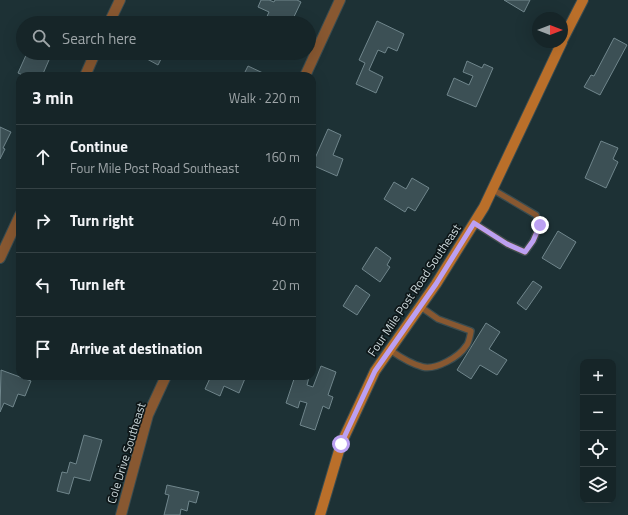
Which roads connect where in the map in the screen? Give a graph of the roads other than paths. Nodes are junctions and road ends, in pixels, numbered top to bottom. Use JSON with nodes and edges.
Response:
{"nodes":[{"id":1,"x":120,"y":0,"type":"edge"},
{"id":2,"x":340,"y":0,"type":"edge"},
{"id":3,"x":583,"y":0,"type":"edge"},
{"id":4,"x":112,"y":16,"type":"edge"},
{"id":5,"x":568,"y":29,"type":"edge"},
{"id":6,"x":559,"y":48,"type":"edge"},
{"id":7,"x":316,"y":52,"type":"edge"},
{"id":8,"x":92,"y":60,"type":"edge"},
{"id":9,"x":312,"y":60,"type":"edge"},
{"id":10,"x":87,"y":72,"type":"edge"},
{"id":11,"x":307,"y":72,"type":"edge"},
{"id":12,"x":492,"y":189,"type":"junction"},
{"id":13,"x":474,"y":223,"type":"junction"},
{"id":14,"x":16,"y":224,"type":"edge"},
{"id":15,"x":0,"y":258,"type":"edge"},
{"id":16,"x":421,"y":307,"type":"junction"},
{"id":17,"x":390,"y":350,"type":"junction"},
{"id":18,"x":164,"y":380,"type":"edge"},
{"id":19,"x":121,"y":515,"type":"edge"},
{"id":20,"x":320,"y":515,"type":"edge"}],
"edges":[{"from":1,"to":4,"type":"street"},
{"from":2,"to":7,"type":"street"},
{"from":3,"to":5,"type":"main road","name":"Four Mile Post Road Southeast"},
{"from":6,"to":12,"type":"main road","name":"Four Mile Post Road Southeast"},
{"from":8,"to":10,"type":"street"},
{"from":9,"to":11,"type":"street"},
{"from":12,"to":13,"type":"main road","name":"Four Mile Post Road Southeast"},
{"from":12,"to":13,"type":"lane"},
{"from":13,"to":16,"type":"main road","name":"Four Mile Post Road Southeast"},
{"from":14,"to":15,"type":"street"},
{"from":16,"to":17,"type":"main road","name":"Four Mile Post Road Southeast"},
{"from":16,"to":17,"type":"lane"},
{"from":17,"to":20,"type":"main road","name":"Four Mile Post Road Southeast"},
{"from":18,"to":19,"type":"street","name":"Cole Drive Southeast"}]}
